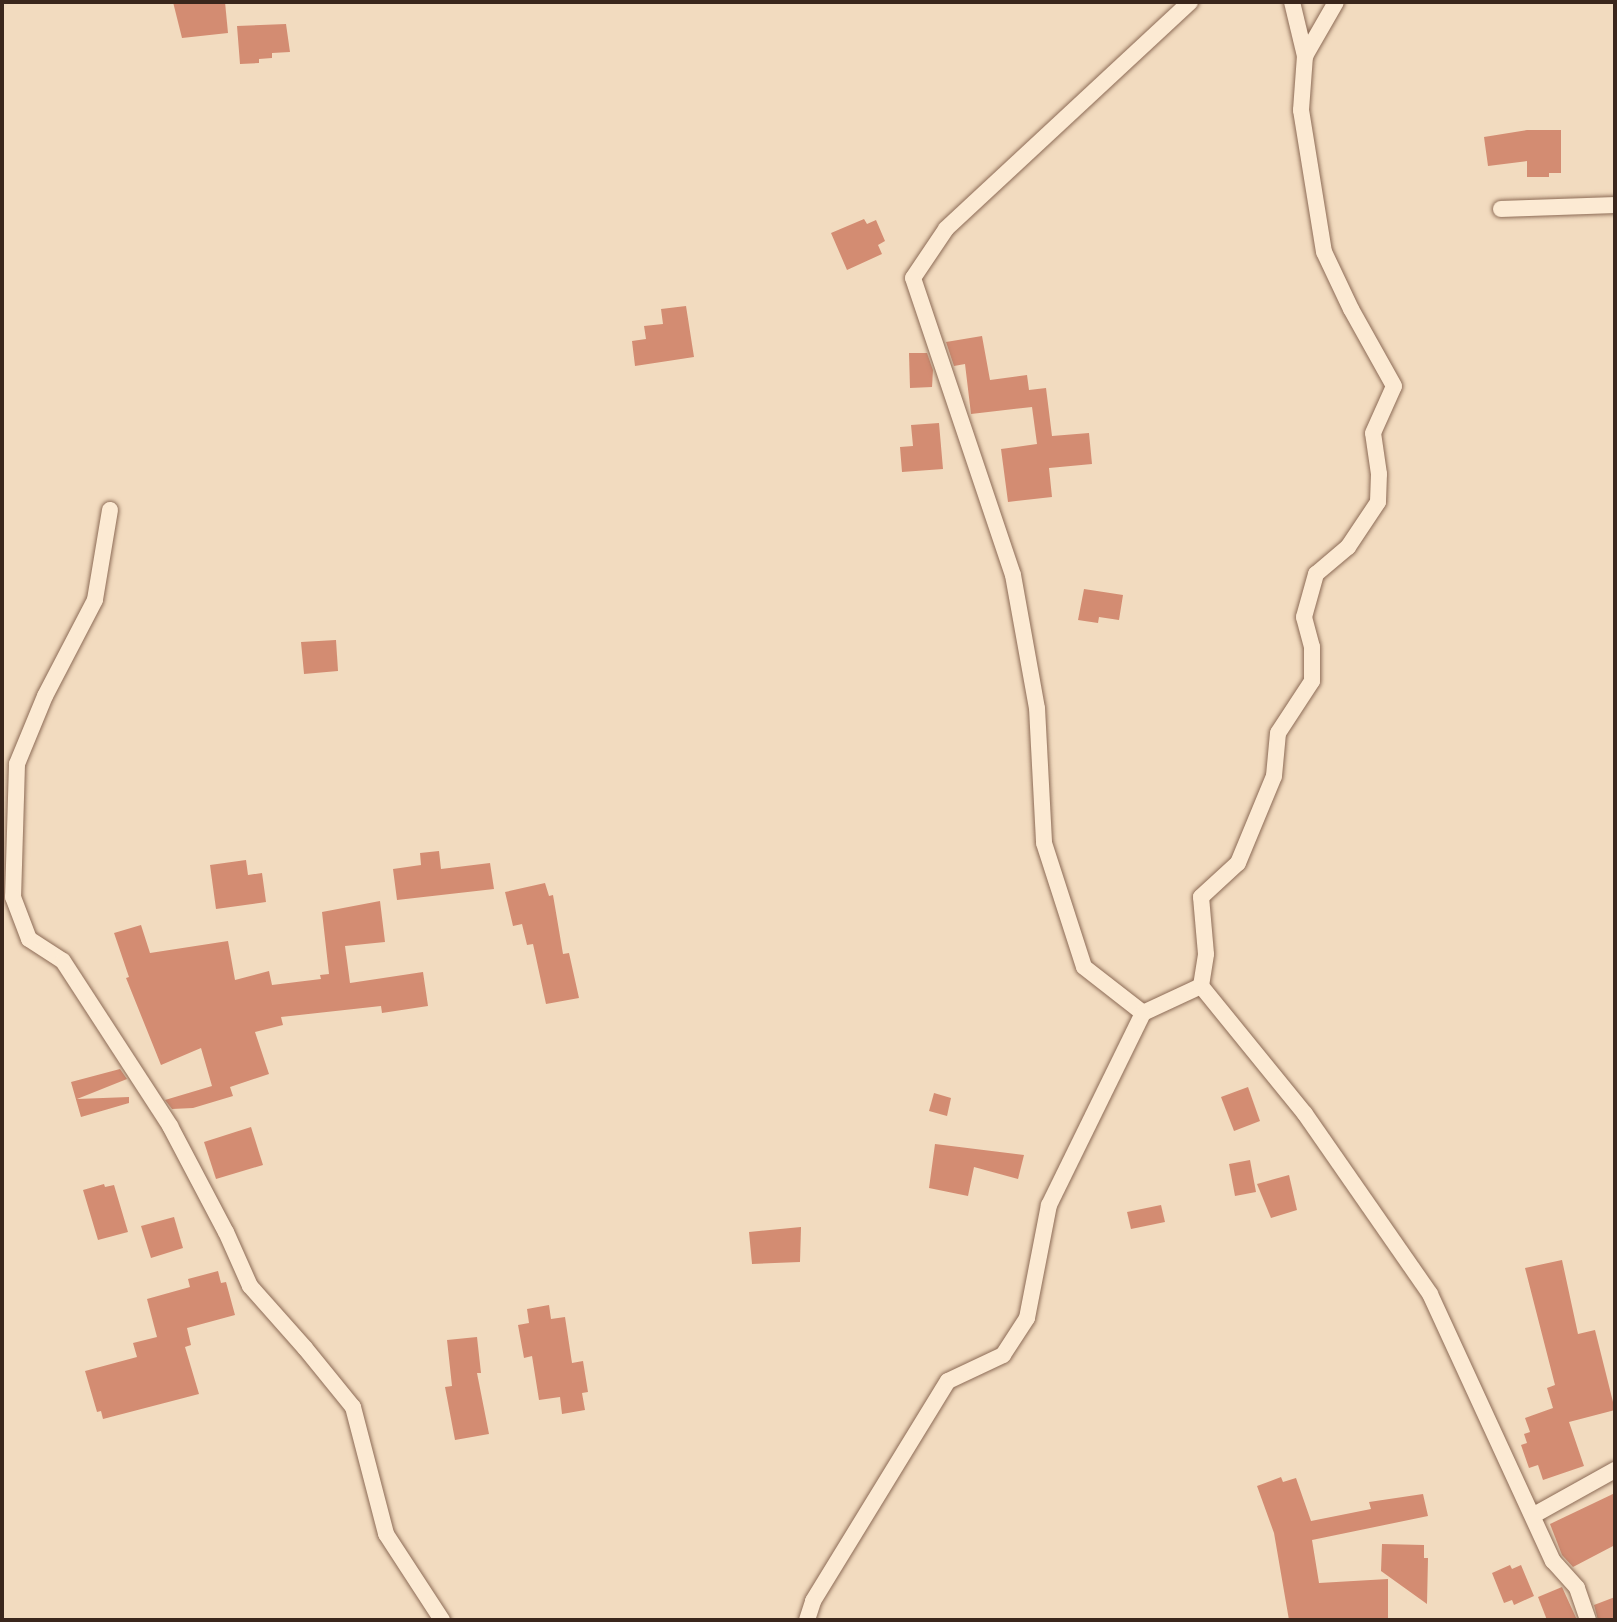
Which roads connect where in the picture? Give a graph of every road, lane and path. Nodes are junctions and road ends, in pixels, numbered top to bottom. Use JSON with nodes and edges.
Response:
{"nodes":[{"id":1,"x":1190,"y":2,"type":"edge"},
{"id":2,"x":1292,"y":2,"type":"edge"},
{"id":3,"x":1336,"y":2,"type":"edge"},
{"id":4,"x":1305,"y":56,"type":"junction"},
{"id":5,"x":1615,"y":205,"type":"edge"},
{"id":6,"x":1501,"y":209,"type":"dead end"},
{"id":7,"x":110,"y":510,"type":"dead end"},
{"id":8,"x":1200,"y":986,"type":"junction"},
{"id":9,"x":1143,"y":1013,"type":"junction"},
{"id":10,"x":1615,"y":1469,"type":"edge"},
{"id":11,"x":1534,"y":1515,"type":"junction"},
{"id":12,"x":442,"y":1620,"type":"edge"},
{"id":13,"x":807,"y":1620,"type":"edge"},
{"id":14,"x":1588,"y":1620,"type":"edge"}],
"edges":[{"from":1,"to":9,"type":"street"},
{"from":2,"to":4,"type":"street"},
{"from":3,"to":4,"type":"street"},
{"from":4,"to":8,"type":"street"},
{"from":5,"to":6,"type":"street"},
{"from":7,"to":12,"type":"street"},
{"from":8,"to":9,"type":"street"},
{"from":8,"to":11,"type":"street"},
{"from":9,"to":13,"type":"street"},
{"from":10,"to":11,"type":"street"},
{"from":11,"to":14,"type":"street"}]}
